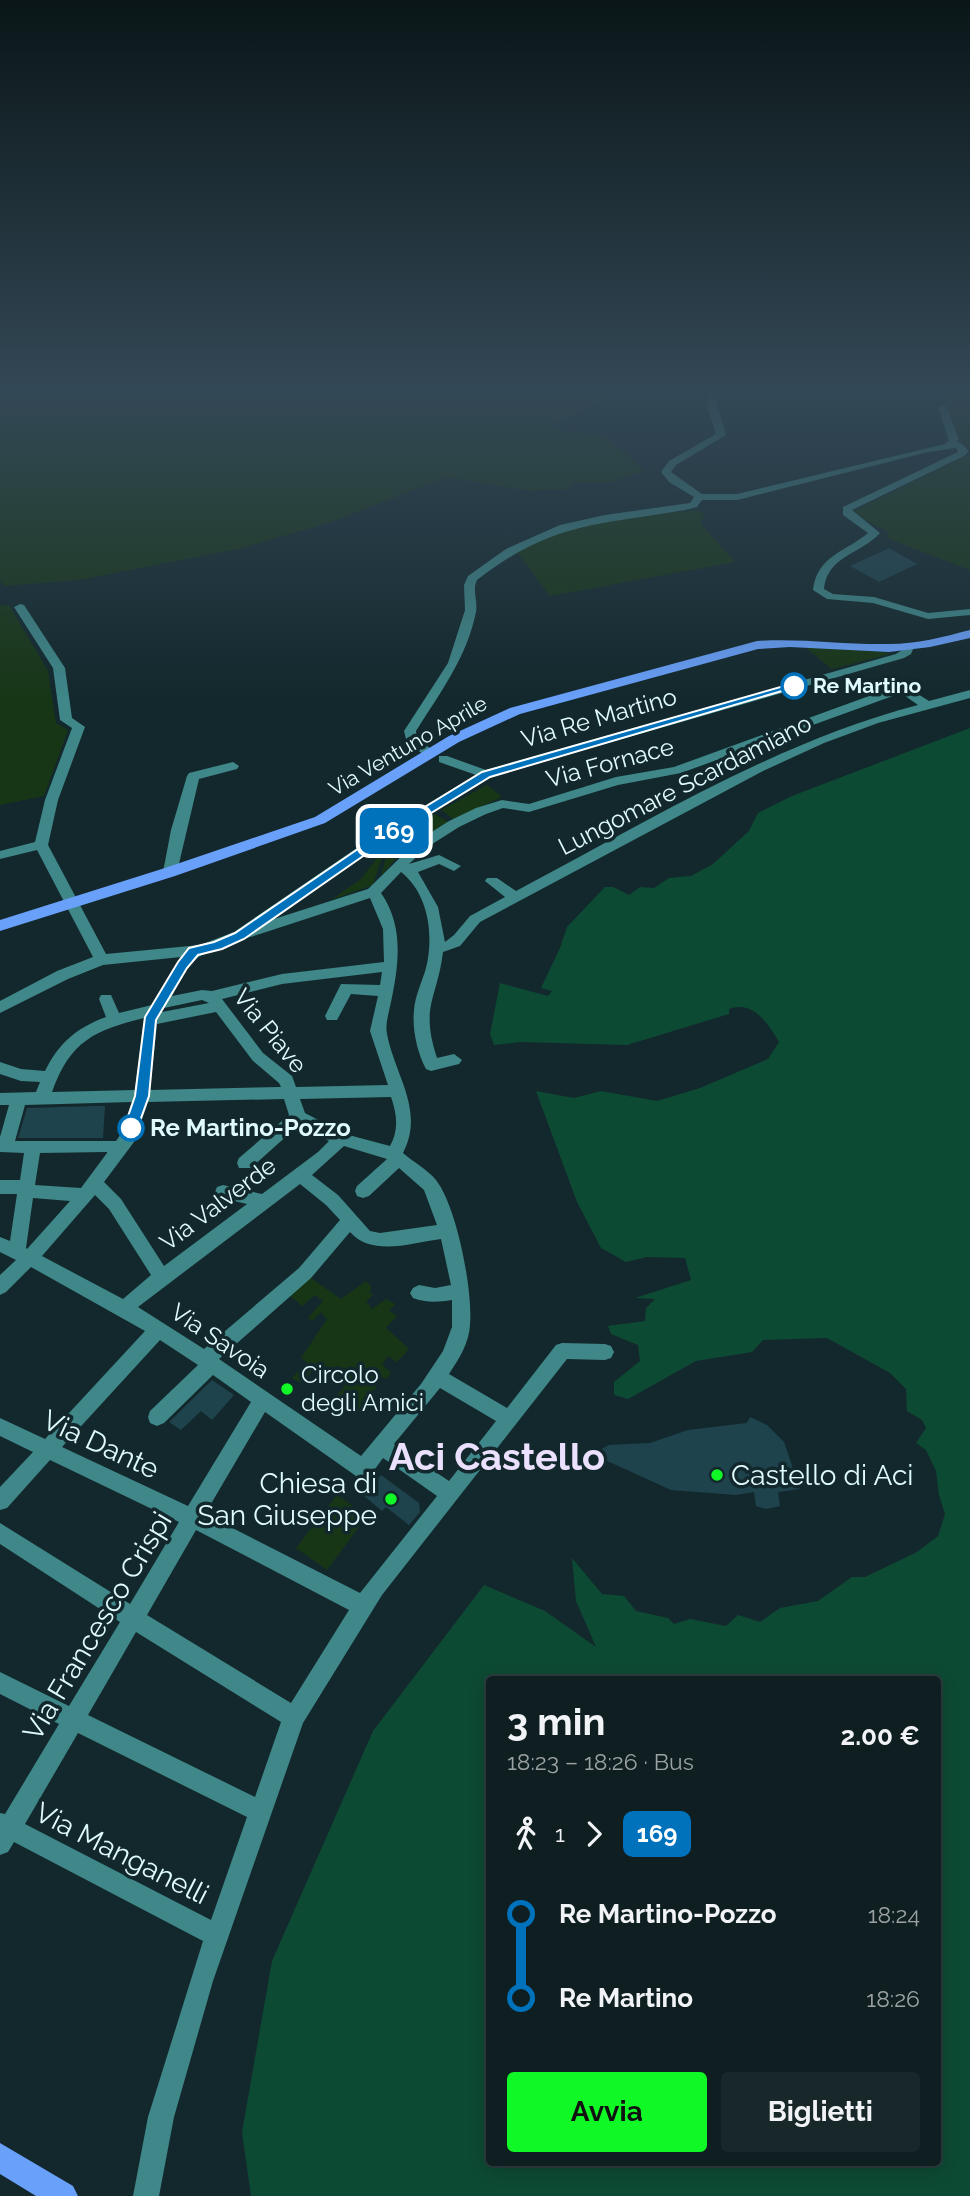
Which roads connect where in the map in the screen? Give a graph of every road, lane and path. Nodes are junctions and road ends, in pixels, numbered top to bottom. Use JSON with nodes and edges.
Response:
{"nodes":[{"id":1,"x":743,"y":495,"type":"edge"},
{"id":2,"x":874,"y":495,"type":"edge"},
{"id":3,"x":699,"y":497,"type":"joint"},
{"id":4,"x":20,"y":607,"type":"dead end"},
{"id":5,"x":970,"y":612,"type":"edge"},
{"id":6,"x":970,"y":634,"type":"edge"},
{"id":7,"x":908,"y":647,"type":"junction"},
{"id":8,"x":970,"y":694,"type":"edge"},
{"id":9,"x":926,"y":705,"type":"junction"},
{"id":10,"x":800,"y":725,"type":"junction"},
{"id":11,"x":820,"y":740,"type":"junction"},
{"id":12,"x":437,"y":756,"type":"junction"},
{"id":13,"x":233,"y":766,"type":"dead end"},
{"id":14,"x":486,"y":774,"type":"junction"},
{"id":15,"x":41,"y":845,"type":"junction"},
{"id":16,"x":0,"y":855,"type":"edge"},
{"id":17,"x":454,"y":866,"type":"dead end"},
{"id":18,"x":406,"y":867,"type":"junction"},
{"id":19,"x":170,"y":872,"type":"junction"},
{"id":20,"x":492,"y":881,"type":"dead end"},
{"id":21,"x":373,"y":892,"type":"junction"},
{"id":22,"x":514,"y":897,"type":"junction"},
{"id":23,"x":72,"y":902,"type":"junction"},
{"id":24,"x":0,"y":926,"type":"edge"},
{"id":25,"x":239,"y":936,"type":"junction"},
{"id":26,"x":438,"y":947,"type":"junction"},
{"id":27,"x":194,"y":951,"type":"junction"},
{"id":28,"x":102,"y":960,"type":"junction"},
{"id":29,"x":391,"y":966,"type":"junction"},
{"id":30,"x":384,"y":992,"type":"junction"},
{"id":31,"x":106,"y":999,"type":"dead end"},
{"id":32,"x":217,"y":1001,"type":"junction"},
{"id":33,"x":0,"y":1008,"type":"edge"},
{"id":34,"x":155,"y":1011,"type":"junction"},
{"id":35,"x":332,"y":1016,"type":"dead end"},
{"id":36,"x":115,"y":1020,"type":"junction"},
{"id":37,"x":454,"y":1060,"type":"dead end"},
{"id":38,"x":0,"y":1068,"type":"edge"},
{"id":39,"x":48,"y":1077,"type":"junction"},
{"id":40,"x":397,"y":1091,"type":"junction"},
{"id":41,"x":292,"y":1093,"type":"junction"},
{"id":42,"x":142,"y":1096,"type":"junction"},
{"id":43,"x":42,"y":1098,"type":"junction"},
{"id":44,"x":0,"y":1099,"type":"edge"},
{"id":45,"x":19,"y":1099,"type":"junction"},
{"id":46,"x":298,"y":1118,"type":"junction"},
{"id":47,"x":6,"y":1122,"type":"edge"},
{"id":48,"x":341,"y":1139,"type":"junction"},
{"id":49,"x":33,"y":1147,"type":"junction"},
{"id":50,"x":120,"y":1148,"type":"junction"},
{"id":51,"x":396,"y":1156,"type":"junction"},
{"id":52,"x":245,"y":1163,"type":"dead end"},
{"id":53,"x":300,"y":1174,"type":"junction"},
{"id":54,"x":0,"y":1187,"type":"edge"},
{"id":55,"x":28,"y":1189,"type":"junction"},
{"id":56,"x":90,"y":1189,"type":"junction"},
{"id":57,"x":363,"y":1191,"type":"dead end"},
{"id":58,"x":223,"y":1192,"type":"dead end"},
{"id":59,"x":263,"y":1201,"type":"junction"},
{"id":60,"x":349,"y":1221,"type":"junction"},
{"id":61,"x":446,"y":1231,"type":"junction"},
{"id":62,"x":0,"y":1244,"type":"edge"},
{"id":63,"x":24,"y":1254,"type":"junction"},
{"id":64,"x":162,"y":1277,"type":"junction"},
{"id":65,"x":0,"y":1287,"type":"edge"},
{"id":66,"x":124,"y":1308,"type":"junction"},
{"id":67,"x":159,"y":1329,"type":"junction"},
{"id":68,"x":605,"y":1352,"type":"dead end"},
{"id":69,"x":209,"y":1362,"type":"junction"},
{"id":70,"x":436,"y":1376,"type":"junction"},
{"id":71,"x":262,"y":1400,"type":"junction"},
{"id":72,"x":157,"y":1417,"type":"dead end"},
{"id":73,"x":509,"y":1419,"type":"junction"},
{"id":74,"x":0,"y":1427,"type":"edge"},
{"id":75,"x":47,"y":1450,"type":"junction"},
{"id":76,"x":376,"y":1451,"type":"junction"},
{"id":77,"x":451,"y":1494,"type":"junction"},
{"id":78,"x":0,"y":1501,"type":"edge"},
{"id":79,"x":194,"y":1519,"type":"junction"},
{"id":80,"x":0,"y":1532,"type":"edge"},
{"id":81,"x":365,"y":1607,"type":"junction"},
{"id":82,"x":134,"y":1619,"type":"junction"},
{"id":83,"x":0,"y":1683,"type":"edge"},
{"id":84,"x":295,"y":1717,"type":"junction"},
{"id":85,"x":75,"y":1720,"type":"junction"},
{"id":86,"x":259,"y":1811,"type":"junction"},
{"id":87,"x":3,"y":1832,"type":"edge"},
{"id":88,"x":218,"y":1936,"type":"junction"},
{"id":89,"x":0,"y":2157,"type":"edge"},
{"id":90,"x":63,"y":2196,"type":"edge"},
{"id":91,"x":146,"y":2196,"type":"edge"}],
"edges":[{"from":1,"to":3,"type":"street"},
{"from":2,"to":5,"type":"street"},
{"from":3,"to":12,"type":"street"},
{"from":4,"to":15,"type":"street"},
{"from":6,"to":7,"type":"main road","name":"Via Ventuno Aprile"},
{"from":7,"to":12,"type":"main road","name":"Via Ventuno Aprile"},
{"from":7,"to":14,"type":"street","name":"Via Re Martino"},
{"from":8,"to":9,"type":"street","name":"Lungomare Scardamiano"},
{"from":9,"to":10,"type":"street","name":"Via Fornace"},
{"from":9,"to":11,"type":"street","name":"Lungomare Scardamiano"},
{"from":10,"to":11,"type":"street"},
{"from":10,"to":18,"type":"street","name":"Via Fornace"},
{"from":11,"to":22,"type":"street","name":"Lungomare Scardamiano"},
{"from":12,"to":14,"type":"street"},
{"from":12,"to":19,"type":"main road","name":"Via Ventuno Aprile"},
{"from":13,"to":19,"type":"street"},
{"from":14,"to":25,"type":"street","name":"Via Re Martino"},
{"from":15,"to":16,"type":"street"},
{"from":15,"to":23,"type":"street"},
{"from":17,"to":18,"type":"street"},
{"from":18,"to":21,"type":"street","name":"Via Fornace"},
{"from":18,"to":26,"type":"street"},
{"from":19,"to":23,"type":"main road","name":"Via Ventuno Aprile"},
{"from":20,"to":22,"type":"street"},
{"from":21,"to":25,"type":"street","name":"Via Fornace"},
{"from":21,"to":29,"type":"street"},
{"from":22,"to":26,"type":"street","name":"Lungomare Scardamiano"},
{"from":23,"to":24,"type":"main road","name":"Via Ventuno Aprile"},
{"from":23,"to":28,"type":"street"},
{"from":25,"to":27,"type":"street","name":"Via Re Martino"},
{"from":26,"to":37,"type":"street"},
{"from":27,"to":28,"type":"street","name":"Via Re Martino"},
{"from":27,"to":34,"type":"street"},
{"from":28,"to":33,"type":"street","name":"Via Re Martino"},
{"from":29,"to":30,"type":"street"},
{"from":29,"to":32,"type":"street"},
{"from":30,"to":35,"type":"street"},
{"from":30,"to":40,"type":"street"},
{"from":31,"to":36,"type":"street"},
{"from":32,"to":34,"type":"street"},
{"from":32,"to":41,"type":"street","name":"Via Piave"},
{"from":34,"to":36,"type":"street"},
{"from":34,"to":42,"type":"street"},
{"from":36,"to":39,"type":"street"},
{"from":38,"to":39,"type":"street"},
{"from":39,"to":43,"type":"street"},
{"from":40,"to":41,"type":"street"},
{"from":40,"to":51,"type":"street"},
{"from":41,"to":42,"type":"street"},
{"from":41,"to":46,"type":"street","name":"Via Piave"},
{"from":42,"to":43,"type":"street"},
{"from":42,"to":50,"type":"street"},
{"from":43,"to":45,"type":"street"},
{"from":44,"to":45,"type":"street"},
{"from":45,"to":47,"type":"street"},
{"from":46,"to":48,"type":"street"},
{"from":46,"to":52,"type":"street"},
{"from":47,"to":49,"type":"street"},
{"from":48,"to":51,"type":"street"},
{"from":48,"to":53,"type":"street","name":"Via Valverde"},
{"from":49,"to":50,"type":"street"},
{"from":49,"to":55,"type":"street"},
{"from":50,"to":56,"type":"street"},
{"from":51,"to":57,"type":"street"},
{"from":51,"to":61,"type":"street"},
{"from":53,"to":59,"type":"street","name":"Via Valverde"},
{"from":53,"to":60,"type":"street"},
{"from":54,"to":55,"type":"street"},
{"from":55,"to":56,"type":"street"},
{"from":55,"to":63,"type":"street"},
{"from":56,"to":63,"type":"street"},
{"from":56,"to":64,"type":"street"},
{"from":58,"to":59,"type":"street"},
{"from":59,"to":64,"type":"street","name":"Via Valverde"},
{"from":60,"to":61,"type":"street"},
{"from":60,"to":69,"type":"street"},
{"from":61,"to":70,"type":"street"},
{"from":62,"to":63,"type":"street","name":"Via Savoia"},
{"from":63,"to":65,"type":"street"},
{"from":63,"to":66,"type":"street","name":"Via Savoia"},
{"from":64,"to":66,"type":"street","name":"Via Valverde"},
{"from":66,"to":67,"type":"street","name":"Via Savoia"},
{"from":67,"to":69,"type":"street","name":"Via Savoia"},
{"from":67,"to":75,"type":"street"},
{"from":68,"to":73,"type":"street"},
{"from":69,"to":71,"type":"street","name":"Via Savoia"},
{"from":69,"to":72,"type":"street"},
{"from":70,"to":73,"type":"street"},
{"from":70,"to":76,"type":"street"},
{"from":71,"to":76,"type":"street","name":"Via Savoia"},
{"from":71,"to":79,"type":"street","name":"Via Francesco Crispi"},
{"from":73,"to":77,"type":"street"},
{"from":74,"to":75,"type":"street","name":"Via Dante"},
{"from":75,"to":78,"type":"street"},
{"from":75,"to":79,"type":"street","name":"Via Dante"},
{"from":76,"to":77,"type":"street"},
{"from":77,"to":81,"type":"street"},
{"from":79,"to":81,"type":"street","name":"Via Dante"},
{"from":79,"to":82,"type":"street","name":"Via Francesco Crispi"},
{"from":80,"to":82,"type":"street"},
{"from":81,"to":84,"type":"street"},
{"from":82,"to":84,"type":"street"},
{"from":82,"to":85,"type":"street","name":"Via Francesco Crispi"},
{"from":83,"to":85,"type":"street"},
{"from":84,"to":86,"type":"street"},
{"from":85,"to":86,"type":"street"},
{"from":85,"to":87,"type":"street","name":"Via Francesco Crispi"},
{"from":86,"to":88,"type":"street"},
{"from":87,"to":88,"type":"street","name":"Via Manganelli"},
{"from":88,"to":91,"type":"street"},
{"from":89,"to":90,"type":"main road"}]}
